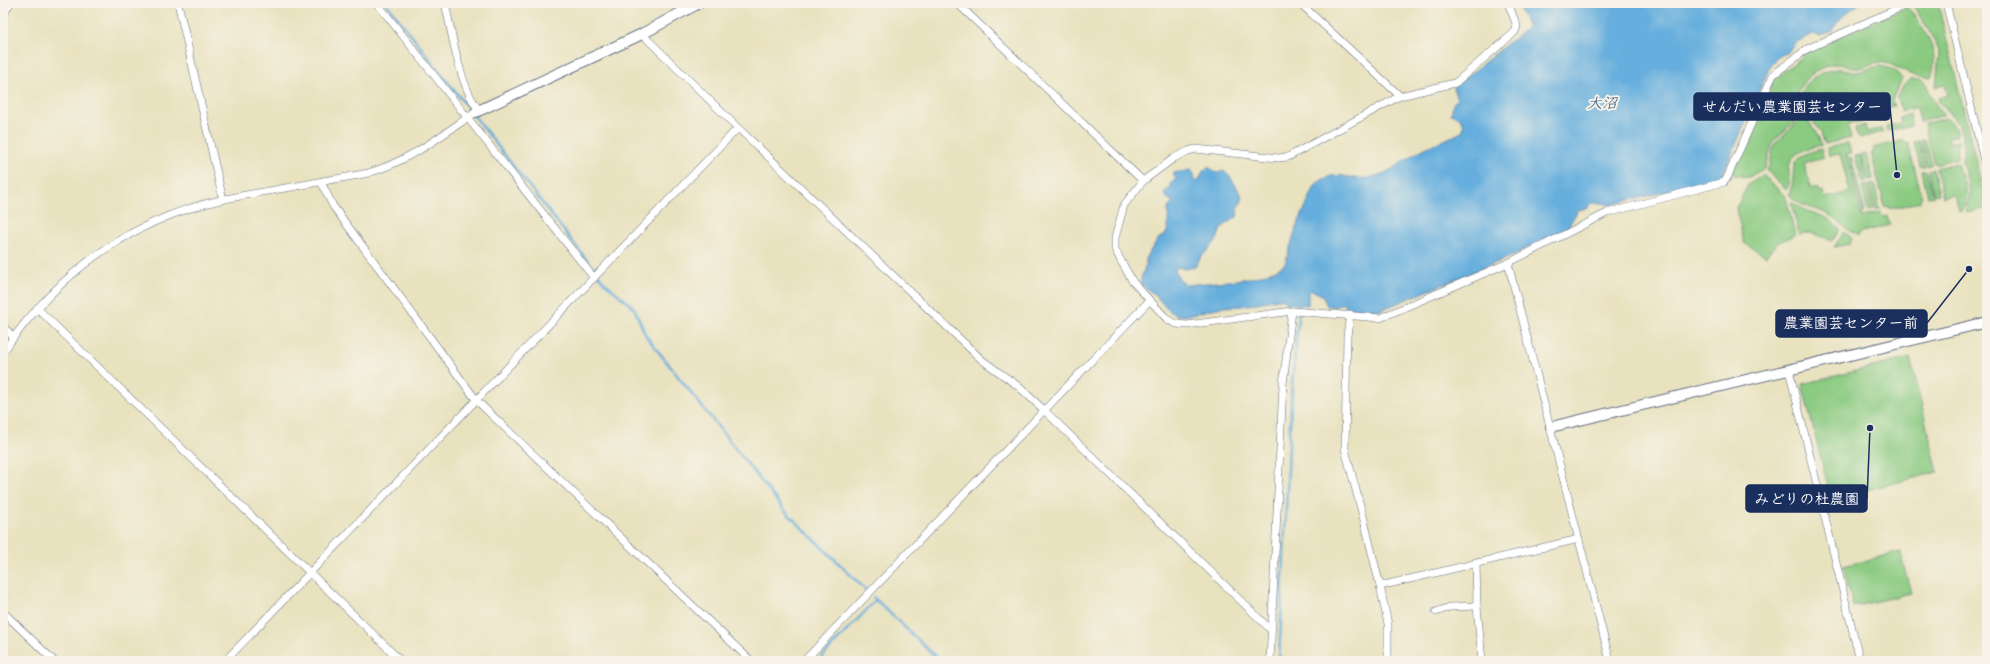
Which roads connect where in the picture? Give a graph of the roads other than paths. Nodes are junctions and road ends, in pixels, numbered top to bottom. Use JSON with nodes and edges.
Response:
{"nodes":[{"id":1,"x":10,"y":3,"type":"edge"},
{"id":2,"x":178,"y":3,"type":"edge"},
{"id":3,"x":377,"y":3,"type":"edge"},
{"id":4,"x":445,"y":3,"type":"edge"},
{"id":5,"x":699,"y":3,"type":"edge"},
{"id":6,"x":957,"y":3,"type":"edge"},
{"id":7,"x":1300,"y":3,"type":"edge"},
{"id":8,"x":1508,"y":3,"type":"edge"},
{"id":9,"x":1910,"y":3,"type":"edge"},
{"id":10,"x":1946,"y":3,"type":"edge"},
{"id":11,"x":3,"y":16,"type":"edge"},
{"id":12,"x":642,"y":34,"type":"junction"},
{"id":13,"x":1400,"y":96,"type":"junction"},
{"id":14,"x":472,"y":114,"type":"junction"},
{"id":15,"x":738,"y":128,"type":"junction"},
{"id":16,"x":1987,"y":172,"type":"edge"},
{"id":17,"x":1143,"y":181,"type":"junction"},
{"id":18,"x":320,"y":182,"type":"junction"},
{"id":19,"x":223,"y":200,"type":"junction"},
{"id":20,"x":1508,"y":263,"type":"junction"},
{"id":21,"x":597,"y":275,"type":"junction"},
{"id":22,"x":1149,"y":301,"type":"junction"},
{"id":23,"x":37,"y":308,"type":"junction"},
{"id":24,"x":1297,"y":311,"type":"junction"},
{"id":25,"x":1350,"y":314,"type":"junction"},
{"id":26,"x":1987,"y":322,"type":"edge"},
{"id":27,"x":3,"y":326,"type":"edge"},
{"id":28,"x":13,"y":337,"type":"junction"},
{"id":29,"x":3,"y":352,"type":"edge"},
{"id":30,"x":1789,"y":370,"type":"junction"},
{"id":31,"x":477,"y":401,"type":"junction"},
{"id":32,"x":1044,"y":410,"type":"junction"},
{"id":33,"x":1551,"y":427,"type":"junction"},
{"id":34,"x":1579,"y":539,"type":"junction"},
{"id":35,"x":1476,"y":562,"type":"junction"},
{"id":36,"x":310,"y":574,"type":"junction"},
{"id":37,"x":1380,"y":586,"type":"junction"},
{"id":38,"x":1477,"y":606,"type":"junction"},
{"id":39,"x":3,"y":612,"type":"edge"},
{"id":40,"x":1436,"y":612,"type":"dead end"},
{"id":41,"x":1271,"y":630,"type":"junction"},
{"id":42,"x":54,"y":661,"type":"edge"},
{"id":43,"x":225,"y":661,"type":"edge"},
{"id":44,"x":401,"y":661,"type":"edge"},
{"id":45,"x":751,"y":661,"type":"edge"},
{"id":46,"x":804,"y":661,"type":"edge"},
{"id":47,"x":1270,"y":661,"type":"edge"},
{"id":48,"x":1388,"y":661,"type":"edge"},
{"id":49,"x":1482,"y":661,"type":"edge"},
{"id":50,"x":1610,"y":661,"type":"edge"},
{"id":51,"x":1860,"y":661,"type":"edge"}],
"edges":[{"from":1,"to":11,"type":"street"},
{"from":2,"to":19,"type":"street"},
{"from":3,"to":14,"type":"street"},
{"from":4,"to":14,"type":"street"},
{"from":5,"to":12,"type":"street"},
{"from":6,"to":17,"type":"street"},
{"from":7,"to":13,"type":"street"},
{"from":8,"to":13,"type":"street"},
{"from":9,"to":20,"type":"street"},
{"from":10,"to":16,"type":"street"},
{"from":12,"to":14,"type":"street"},
{"from":12,"to":15,"type":"street"},
{"from":13,"to":17,"type":"street"},
{"from":14,"to":18,"type":"street"},
{"from":14,"to":21,"type":"street"},
{"from":15,"to":21,"type":"street"},
{"from":15,"to":32,"type":"street"},
{"from":17,"to":22,"type":"street"},
{"from":18,"to":19,"type":"street"},
{"from":18,"to":31,"type":"street"},
{"from":19,"to":23,"type":"street"},
{"from":20,"to":25,"type":"street"},
{"from":20,"to":33,"type":"street"},
{"from":21,"to":31,"type":"street"},
{"from":22,"to":24,"type":"street"},
{"from":22,"to":32,"type":"street"},
{"from":23,"to":28,"type":"street"},
{"from":23,"to":36,"type":"street"},
{"from":24,"to":25,"type":"street"},
{"from":24,"to":41,"type":"street"},
{"from":25,"to":37,"type":"street"},
{"from":26,"to":30,"type":"street"},
{"from":27,"to":28,"type":"street"},
{"from":28,"to":29,"type":"street"},
{"from":30,"to":33,"type":"street"},
{"from":30,"to":51,"type":"street"},
{"from":31,"to":36,"type":"street"},
{"from":31,"to":45,"type":"street"},
{"from":32,"to":41,"type":"street"},
{"from":32,"to":46,"type":"street"},
{"from":33,"to":34,"type":"street"},
{"from":34,"to":35,"type":"street"},
{"from":34,"to":50,"type":"street"},
{"from":35,"to":37,"type":"street"},
{"from":35,"to":38,"type":"street"},
{"from":36,"to":43,"type":"street"},
{"from":36,"to":44,"type":"street"},
{"from":37,"to":48,"type":"street"},
{"from":38,"to":40,"type":"street"},
{"from":38,"to":49,"type":"street"},
{"from":39,"to":42,"type":"street"},
{"from":41,"to":47,"type":"street"}]}
